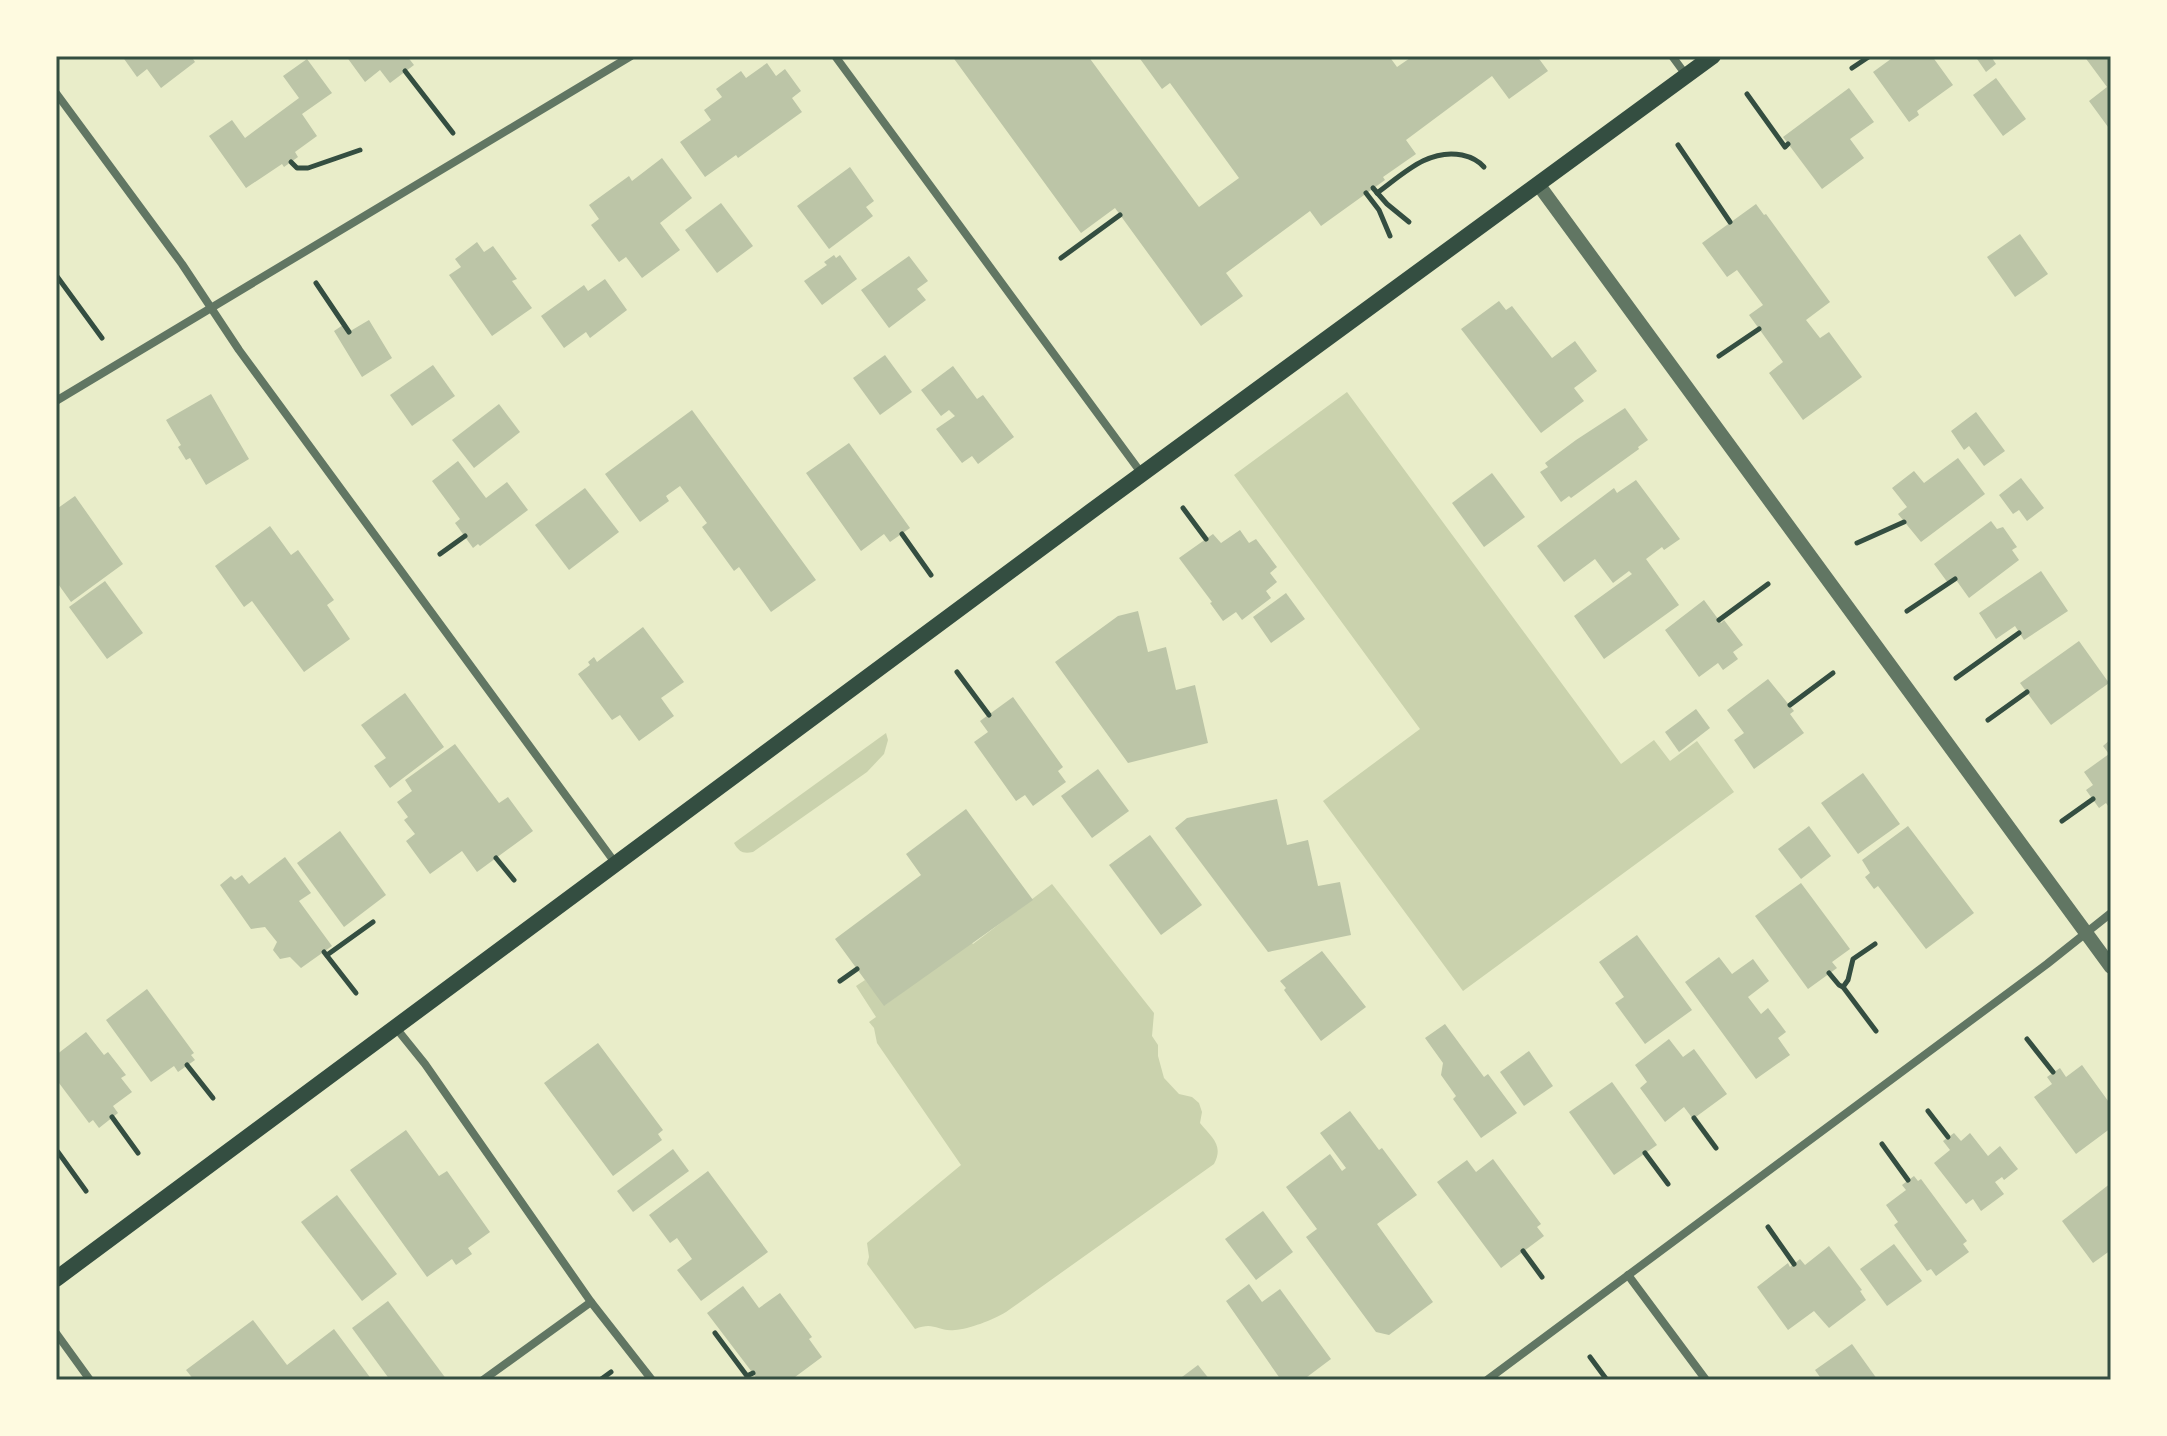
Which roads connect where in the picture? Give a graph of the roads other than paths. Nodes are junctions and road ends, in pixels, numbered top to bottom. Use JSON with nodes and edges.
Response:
{"nodes":[{"id":1,"x":631,"y":56,"type":"edge"},
{"id":2,"x":835,"y":56,"type":"edge"},
{"id":3,"x":1672,"y":56,"type":"edge"},
{"id":4,"x":1713,"y":56,"type":"edge"},
{"id":5,"x":1687,"y":76,"type":"junction"},
{"id":6,"x":56,"y":93,"type":"edge"},
{"id":7,"x":1538,"y":184,"type":"junction"},
{"id":8,"x":212,"y":308,"type":"junction"},
{"id":9,"x":56,"y":401,"type":"edge"},
{"id":10,"x":1143,"y":475,"type":"junction"},
{"id":11,"x":617,"y":865,"type":"junction"},
{"id":12,"x":2111,"y":913,"type":"edge"},
{"id":13,"x":2086,"y":934,"type":"junction"},
{"id":14,"x":2111,"y":967,"type":"edge"},
{"id":15,"x":396,"y":1028,"type":"junction"},
{"id":16,"x":1628,"y":1275,"type":"junction"},
{"id":17,"x":56,"y":1279,"type":"edge"},
{"id":18,"x":591,"y":1302,"type":"junction"},
{"id":19,"x":56,"y":1333,"type":"edge"},
{"id":20,"x":90,"y":1380,"type":"edge"},
{"id":21,"x":483,"y":1380,"type":"edge"},
{"id":22,"x":652,"y":1380,"type":"edge"},
{"id":23,"x":1487,"y":1380,"type":"edge"},
{"id":24,"x":1706,"y":1380,"type":"edge"}],
"edges":[{"from":1,"to":8,"type":"street"},
{"from":2,"to":10,"type":"street"},
{"from":3,"to":5,"type":"street"},
{"from":4,"to":5,"type":"main road"},
{"from":5,"to":7,"type":"main road"},
{"from":6,"to":8,"type":"street"},
{"from":7,"to":10,"type":"main road"},
{"from":7,"to":13,"type":"street"},
{"from":8,"to":9,"type":"street"},
{"from":8,"to":11,"type":"street"},
{"from":10,"to":11,"type":"main road"},
{"from":11,"to":15,"type":"main road"},
{"from":12,"to":13,"type":"street"},
{"from":13,"to":14,"type":"street"},
{"from":13,"to":16,"type":"street"},
{"from":15,"to":17,"type":"main road"},
{"from":15,"to":18,"type":"street"},
{"from":16,"to":23,"type":"street"},
{"from":16,"to":24,"type":"street"},
{"from":18,"to":21,"type":"street"},
{"from":18,"to":22,"type":"street"},
{"from":19,"to":20,"type":"street"}]}
